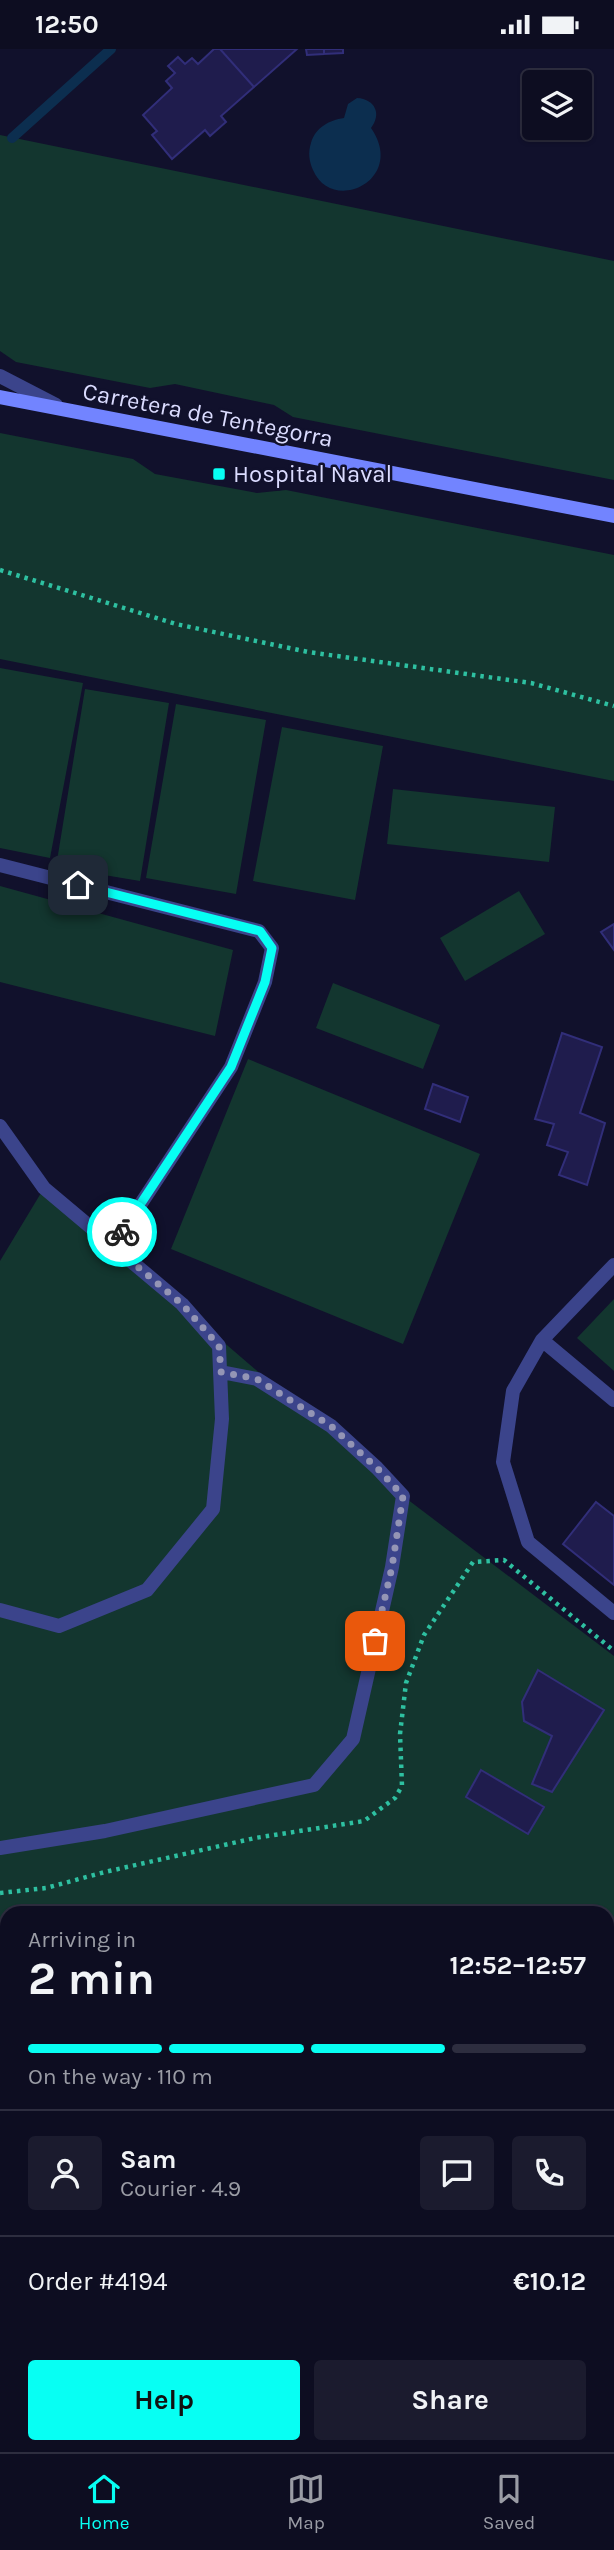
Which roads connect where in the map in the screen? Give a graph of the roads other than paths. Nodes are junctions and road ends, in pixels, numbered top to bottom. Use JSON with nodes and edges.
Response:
{"nodes":[{"id":1,"x":0,"y":376,"type":"edge"},
{"id":2,"x":0,"y":397,"type":"edge"},
{"id":3,"x":66,"y":411,"type":"junction"},
{"id":4,"x":614,"y":516,"type":"edge"},
{"id":5,"x":0,"y":865,"type":"edge"},
{"id":6,"x":0,"y":1126,"type":"edge"},
{"id":7,"x":113,"y":1246,"type":"junction"},
{"id":8,"x":614,"y":1265,"type":"edge"},
{"id":9,"x":542,"y":1340,"type":"junction"},
{"id":10,"x":221,"y":1372,"type":"junction"},
{"id":11,"x":614,"y":1400,"type":"edge"},
{"id":12,"x":0,"y":1610,"type":"edge"},
{"id":13,"x":614,"y":1613,"type":"edge"},
{"id":14,"x":0,"y":1848,"type":"edge"}],
"edges":[{"from":1,"to":3,"type":"street"},
{"from":2,"to":3,"type":"main road","name":"Carretera de Tentegorra"},
{"from":3,"to":4,"type":"main road","name":"Carretera de Tentegorra"},
{"from":5,"to":7,"type":"street"},
{"from":6,"to":7,"type":"street"},
{"from":7,"to":10,"type":"street"},
{"from":8,"to":9,"type":"street"},
{"from":9,"to":11,"type":"street"},
{"from":9,"to":13,"type":"street"},
{"from":10,"to":12,"type":"street"},
{"from":10,"to":14,"type":"street"}]}
